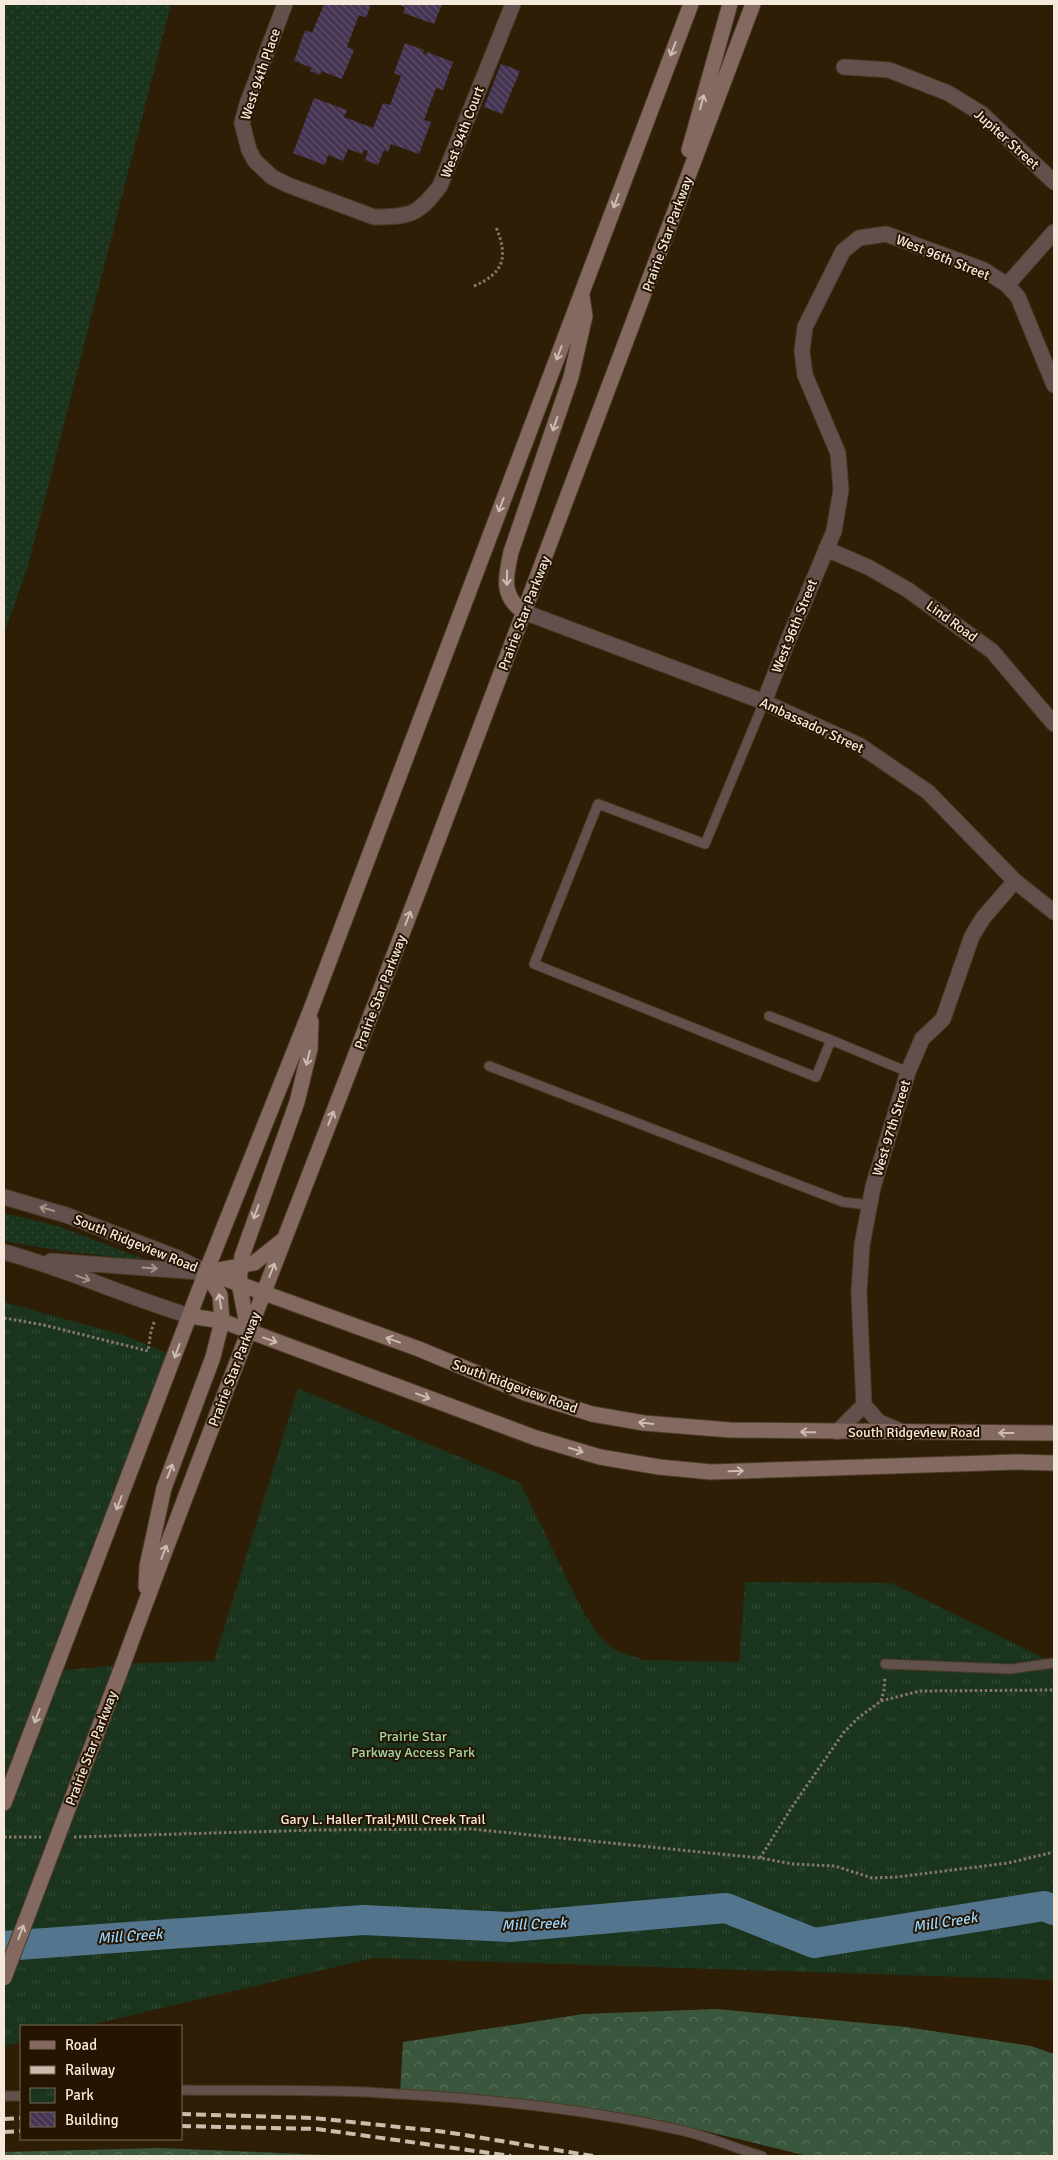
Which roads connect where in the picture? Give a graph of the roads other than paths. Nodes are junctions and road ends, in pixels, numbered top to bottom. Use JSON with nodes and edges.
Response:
{"nodes":[{"id":1,"x":285,"y":4,"type":"edge"},
{"id":2,"x":512,"y":4,"type":"edge"},
{"id":3,"x":691,"y":4,"type":"edge"},
{"id":4,"x":730,"y":4,"type":"edge"},
{"id":5,"x":753,"y":4,"type":"edge"},
{"id":6,"x":844,"y":67,"type":"dead end"},
{"id":7,"x":1054,"y":182,"type":"edge"},
{"id":8,"x":288,"y":185,"type":"joint"},
{"id":9,"x":1054,"y":232,"type":"edge"},
{"id":10,"x":661,"y":250,"type":"junction"},
{"id":11,"x":1007,"y":285,"type":"junction"},
{"id":12,"x":582,"y":292,"type":"junction"},
{"id":13,"x":1054,"y":385,"type":"edge"},
{"id":14,"x":826,"y":549,"type":"junction"},
{"id":15,"x":524,"y":612,"type":"junction"},
{"id":16,"x":764,"y":702,"type":"junction"},
{"id":17,"x":1054,"y":724,"type":"edge"},
{"id":18,"x":1015,"y":881,"type":"junction"},
{"id":19,"x":1054,"y":912,"type":"edge"},
{"id":20,"x":311,"y":1009,"type":"junction"},
{"id":21,"x":770,"y":1016,"type":"dead end"},
{"id":22,"x":830,"y":1040,"type":"junction"},
{"id":23,"x":489,"y":1066,"type":"dead end"},
{"id":24,"x":908,"y":1072,"type":"junction"},
{"id":25,"x":4,"y":1197,"type":"edge"},
{"id":26,"x":869,"y":1205,"type":"junction"},
{"id":27,"x":283,"y":1240,"type":"junction"},
{"id":28,"x":4,"y":1252,"type":"edge"},
{"id":29,"x":32,"y":1260,"type":"junction"},
{"id":30,"x":241,"y":1265,"type":"junction"},
{"id":31,"x":206,"y":1272,"type":"junction"},
{"id":32,"x":239,"y":1283,"type":"junction"},
{"id":33,"x":263,"y":1292,"type":"junction"},
{"id":34,"x":190,"y":1316,"type":"junction"},
{"id":35,"x":222,"y":1321,"type":"junction"},
{"id":36,"x":248,"y":1332,"type":"junction"},
{"id":37,"x":864,"y":1405,"type":"junction"},
{"id":38,"x":837,"y":1432,"type":"junction"},
{"id":39,"x":904,"y":1432,"type":"junction"},
{"id":40,"x":1054,"y":1433,"type":"edge"},
{"id":41,"x":1054,"y":1462,"type":"edge"},
{"id":42,"x":144,"y":1605,"type":"junction"},
{"id":43,"x":1054,"y":1663,"type":"edge"},
{"id":44,"x":885,"y":1664,"type":"road end"},
{"id":45,"x":4,"y":1803,"type":"edge"},
{"id":46,"x":4,"y":1978,"type":"edge"},
{"id":47,"x":182,"y":2090,"type":"edge"},
{"id":48,"x":4,"y":2096,"type":"edge"},
{"id":49,"x":20,"y":2096,"type":"edge"},
{"id":50,"x":762,"y":2156,"type":"edge"}],
"edges":[{"from":1,"to":8,"type":"street","name":"West 94th Place"},
{"from":2,"to":8,"type":"street","name":"West 94th Court"},
{"from":3,"to":12,"type":"main road","one_way":true},
{"from":10,"to":4,"type":"main road","one_way":true},
{"from":5,"to":10,"type":"main road","name":"Prairie Star Parkway"},
{"from":6,"to":7,"type":"street","name":"Jupiter Street"},
{"from":9,"to":11,"type":"street","name":"West 96th Street"},
{"from":10,"to":15,"type":"main road","name":"Prairie Star Parkway"},
{"from":11,"to":13,"type":"street"},
{"from":11,"to":14,"type":"street","name":"West 96th Street"},
{"from":12,"to":15,"type":"main road","one_way":true},
{"from":12,"to":20,"type":"main road","one_way":true},
{"from":14,"to":16,"type":"street","name":"West 96th Street"},
{"from":14,"to":17,"type":"street","name":"Lind Road"},
{"from":15,"to":16,"type":"street","name":"Ambassador Street"},
{"from":27,"to":15,"type":"main road","name":"Prairie Star Parkway","one_way":true},
{"from":16,"to":18,"type":"street","name":"Ambassador Street"},
{"from":16,"to":22,"type":"lane"},
{"from":18,"to":19,"type":"street","name":"Ambassador Street"},
{"from":18,"to":24,"type":"street","name":"West 97th Street"},
{"from":20,"to":30,"type":"main road","one_way":true},
{"from":20,"to":31,"type":"main road"},
{"from":21,"to":22,"type":"lane"},
{"from":22,"to":24,"type":"lane"},
{"from":23,"to":26,"type":"lane"},
{"from":24,"to":26,"type":"street","name":"West 97th Street"},
{"from":31,"to":25,"type":"street","name":"South Ridgeview Road","one_way":true},
{"from":26,"to":37,"type":"street","name":"West 97th Street"},
{"from":27,"to":30,"type":"main road"},
{"from":33,"to":27,"type":"main road","name":"Prairie Star Parkway","one_way":true},
{"from":28,"to":29,"type":"street"},
{"from":29,"to":31,"type":"street","one_way":true},
{"from":29,"to":34,"type":"street","one_way":true},
{"from":30,"to":31,"type":"main road"},
{"from":30,"to":32,"type":"main road"},
{"from":31,"to":32,"type":"main road","name":"South Ridgeview Road"},
{"from":31,"to":34,"type":"main road"},
{"from":35,"to":31,"type":"main road","one_way":true},
{"from":32,"to":33,"type":"main road","name":"South Ridgeview Road"},
{"from":32,"to":36,"type":"main road"},
{"from":33,"to":36,"type":"main road","name":"Prairie Star Parkway"},
{"from":38,"to":33,"type":"main road","name":"South Ridgeview Road","one_way":true},
{"from":34,"to":35,"type":"main road"},
{"from":34,"to":45,"type":"main road","one_way":true},
{"from":35,"to":36,"type":"main road"},
{"from":42,"to":35,"type":"main road","one_way":true},
{"from":36,"to":41,"type":"main road","one_way":true},
{"from":42,"to":36,"type":"main road","name":"Prairie Star Parkway","one_way":true},
{"from":37,"to":38,"type":"street"},
{"from":37,"to":39,"type":"street"},
{"from":38,"to":39,"type":"main road","name":"South Ridgeview Road"},
{"from":40,"to":39,"type":"main road","name":"South Ridgeview Road","one_way":true},
{"from":46,"to":42,"type":"main road","name":"Prairie Star Parkway","one_way":true,"bridge":true},
{"from":43,"to":44,"type":"lane"},
{"from":47,"to":50,"type":"lane"},
{"from":48,"to":49,"type":"lane"}]}
